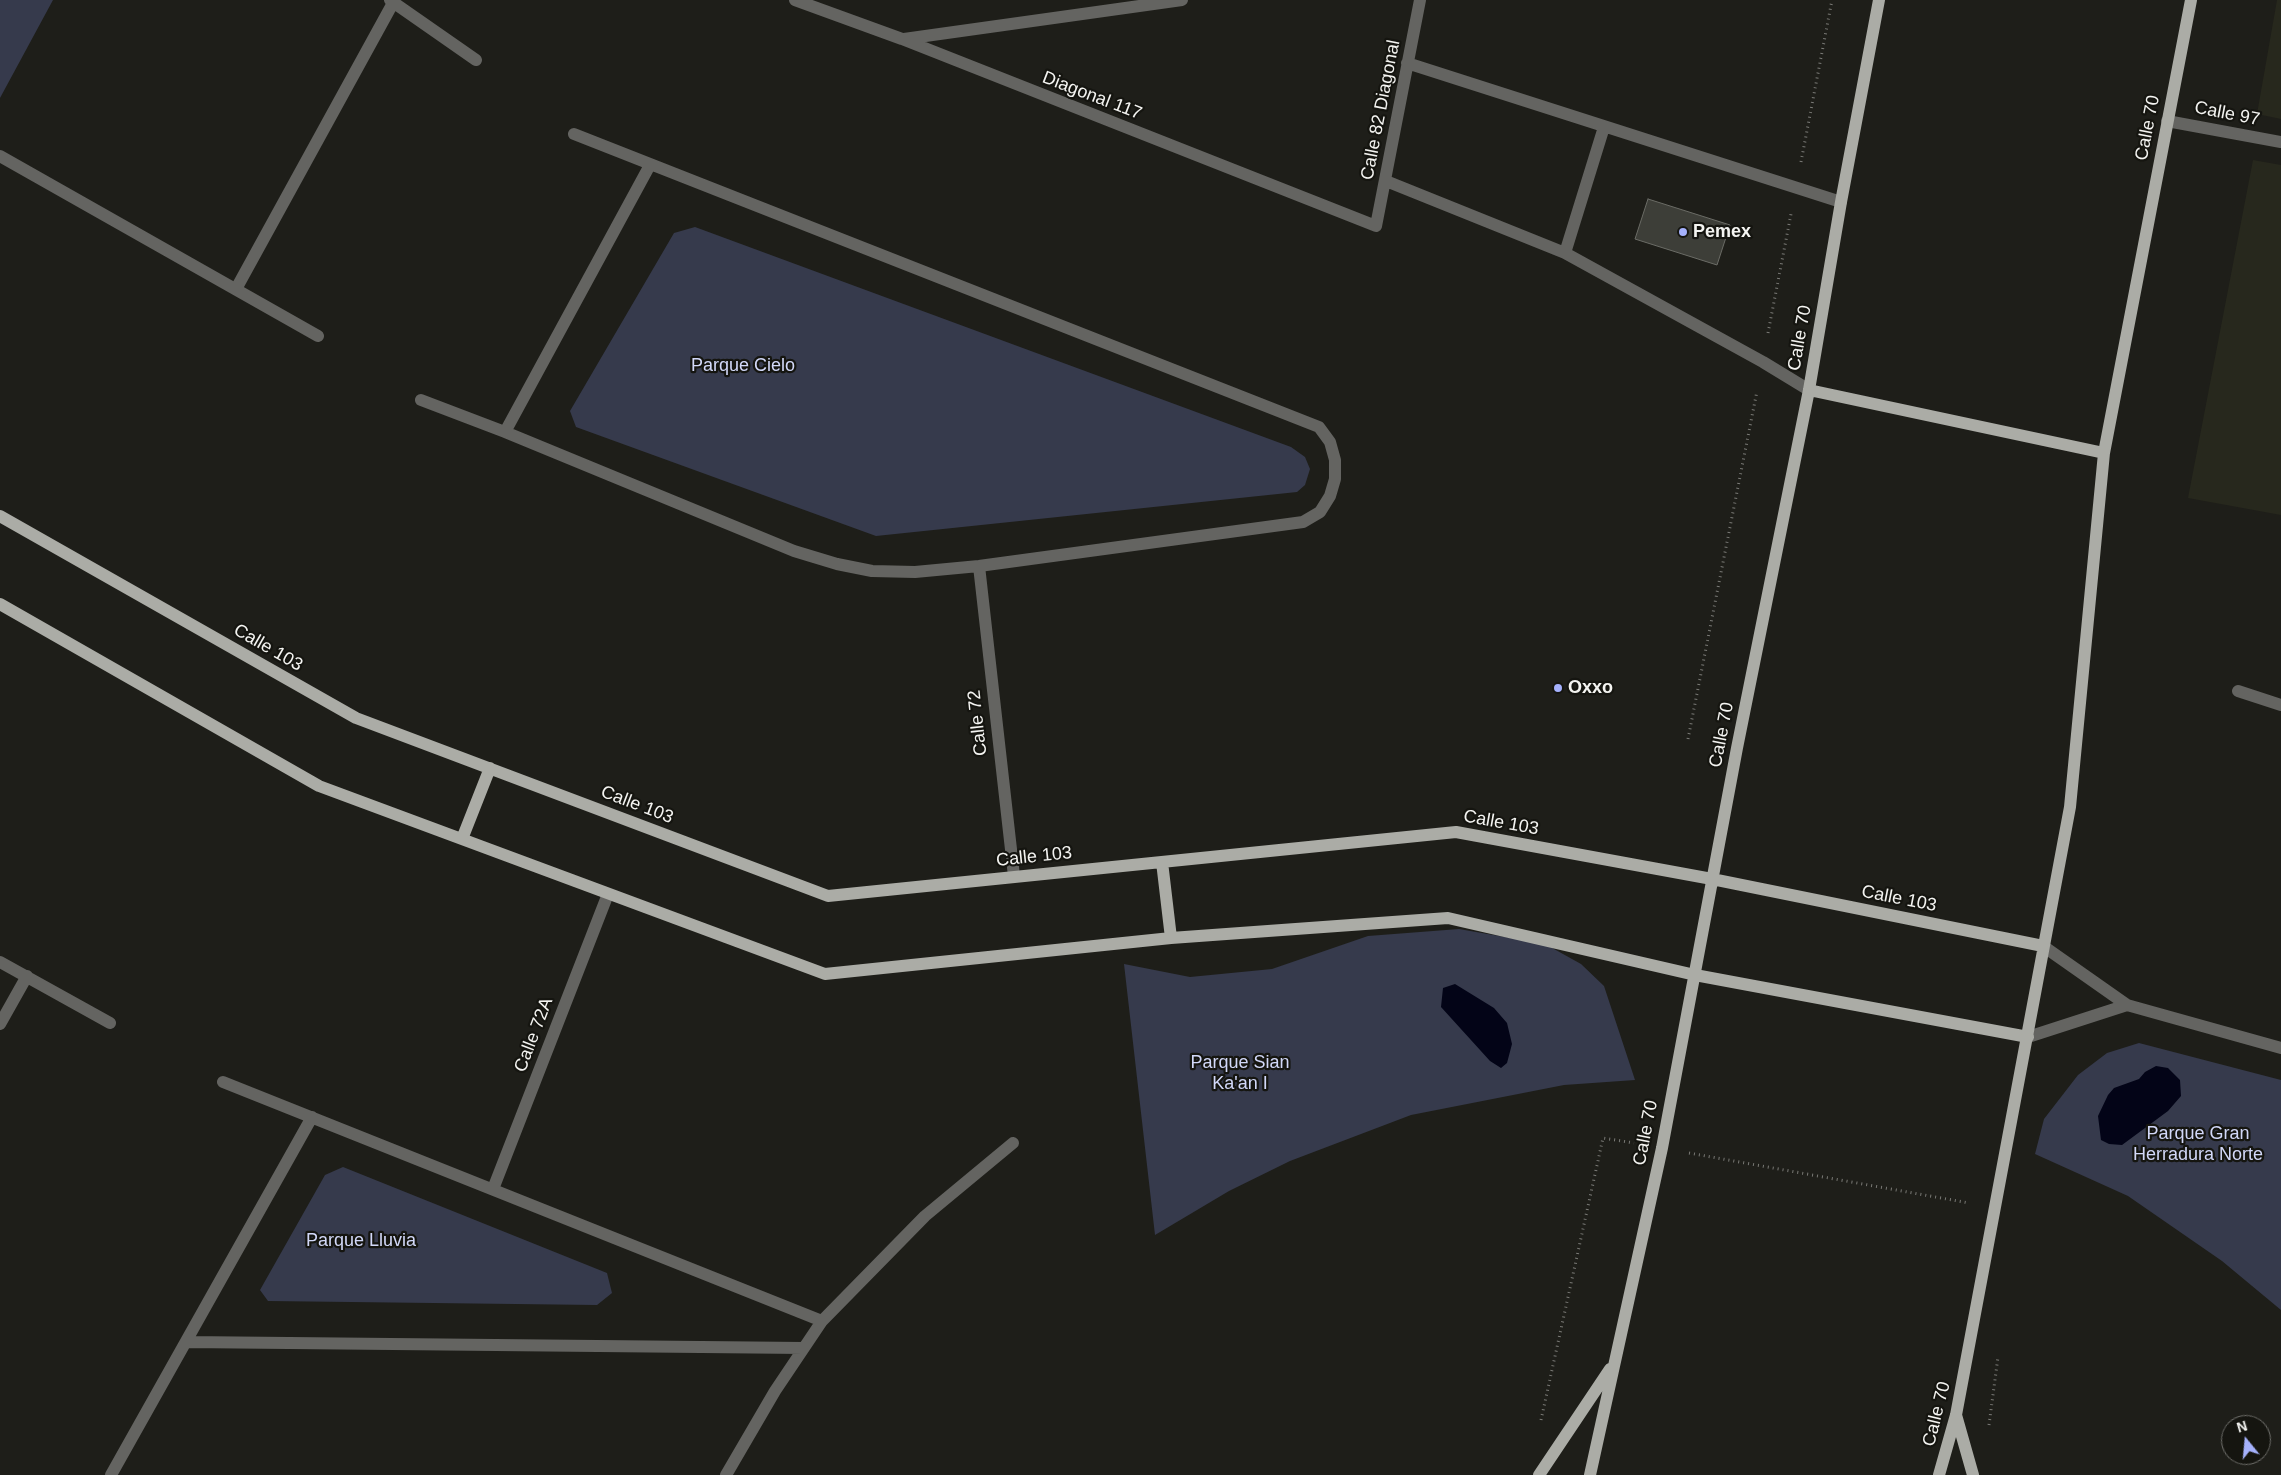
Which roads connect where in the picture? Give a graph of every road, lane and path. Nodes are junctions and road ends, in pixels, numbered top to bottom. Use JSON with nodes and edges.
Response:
{"nodes":[{"id":1,"x":795,"y":0,"type":"edge"},
{"id":2,"x":1182,"y":0,"type":"edge"},
{"id":3,"x":1420,"y":0,"type":"edge"},
{"id":4,"x":1879,"y":0,"type":"edge"},
{"id":5,"x":2191,"y":0,"type":"edge"},
{"id":6,"x":391,"y":1,"type":"edge"},
{"id":7,"x":902,"y":39,"type":"junction"},
{"id":8,"x":476,"y":60,"type":"dead end"},
{"id":9,"x":1407,"y":63,"type":"junction"},
{"id":10,"x":2167,"y":121,"type":"junction"},
{"id":11,"x":1604,"y":127,"type":"junction"},
{"id":12,"x":574,"y":134,"type":"dead end"},
{"id":13,"x":2281,"y":142,"type":"edge"},
{"id":14,"x":0,"y":156,"type":"edge"},
{"id":15,"x":650,"y":165,"type":"junction"},
{"id":16,"x":1386,"y":181,"type":"junction"},
{"id":17,"x":1841,"y":202,"type":"junction"},
{"id":18,"x":1376,"y":226,"type":"joint"},
{"id":19,"x":1565,"y":253,"type":"junction"},
{"id":20,"x":236,"y":289,"type":"junction"},
{"id":21,"x":318,"y":336,"type":"dead end"},
{"id":22,"x":1809,"y":390,"type":"junction"},
{"id":23,"x":421,"y":400,"type":"dead end"},
{"id":24,"x":506,"y":432,"type":"junction"},
{"id":25,"x":2104,"y":453,"type":"junction"},
{"id":26,"x":0,"y":516,"type":"edge"},
{"id":27,"x":979,"y":566,"type":"junction"},
{"id":28,"x":0,"y":604,"type":"edge"},
{"id":29,"x":2238,"y":691,"type":"dead end"},
{"id":30,"x":2281,"y":704,"type":"edge"},
{"id":31,"x":490,"y":768,"type":"junction"},
{"id":32,"x":462,"y":839,"type":"junction"},
{"id":33,"x":1162,"y":862,"type":"junction"},
{"id":34,"x":1014,"y":876,"type":"junction"},
{"id":35,"x":1712,"y":880,"type":"junction"},
{"id":36,"x":608,"y":894,"type":"junction"},
{"id":37,"x":1170,"y":938,"type":"junction"},
{"id":38,"x":2043,"y":946,"type":"junction"},
{"id":39,"x":0,"y":962,"type":"edge"},
{"id":40,"x":1695,"y":975,"type":"junction"},
{"id":41,"x":27,"y":976,"type":"junction"},
{"id":42,"x":2127,"y":1005,"type":"junction"},
{"id":43,"x":110,"y":1023,"type":"dead end"},
{"id":44,"x":0,"y":1024,"type":"edge"},
{"id":45,"x":2028,"y":1037,"type":"junction"},
{"id":46,"x":2281,"y":1048,"type":"edge"},
{"id":47,"x":223,"y":1082,"type":"dead end"},
{"id":48,"x":312,"y":1117,"type":"junction"},
{"id":49,"x":1013,"y":1143,"type":"dead end"},
{"id":50,"x":1662,"y":1148,"type":"junction"},
{"id":51,"x":493,"y":1189,"type":"junction"},
{"id":52,"x":1996,"y":1208,"type":"junction"},
{"id":53,"x":822,"y":1321,"type":"junction"},
{"id":54,"x":186,"y":1342,"type":"junction"},
{"id":55,"x":804,"y":1348,"type":"junction"},
{"id":56,"x":1999,"y":1349,"type":"dead end"},
{"id":57,"x":1615,"y":1363,"type":"junction"},
{"id":58,"x":1956,"y":1415,"type":"junction"},
{"id":59,"x":1988,"y":1426,"type":"dead end"},
{"id":60,"x":1540,"y":1427,"type":"dead end"},
{"id":61,"x":111,"y":1475,"type":"edge"},
{"id":62,"x":726,"y":1475,"type":"edge"},
{"id":63,"x":1539,"y":1475,"type":"edge"},
{"id":64,"x":1590,"y":1475,"type":"edge"},
{"id":65,"x":1939,"y":1475,"type":"edge"},
{"id":66,"x":1974,"y":1475,"type":"edge"}],
"edges":[{"from":1,"to":7,"type":"street","name":"Diagonal 117"},
{"from":2,"to":7,"type":"street"},
{"from":3,"to":9,"type":"street","name":"Calle 82 Diagonal"},
{"from":4,"to":17,"type":"main road","name":"Calle 70"},
{"from":5,"to":10,"type":"main road","name":"Calle 70"},
{"from":6,"to":8,"type":"street"},
{"from":6,"to":20,"type":"street"},
{"from":7,"to":18,"type":"street","name":"Diagonal 117"},
{"from":9,"to":11,"type":"street"},
{"from":9,"to":16,"type":"street","name":"Calle 82 Diagonal"},
{"from":10,"to":13,"type":"street","name":"Calle 97"},
{"from":10,"to":25,"type":"main road","name":"Calle 70"},
{"from":11,"to":17,"type":"street"},
{"from":11,"to":19,"type":"street"},
{"from":12,"to":15,"type":"street"},
{"from":14,"to":20,"type":"street"},
{"from":15,"to":24,"type":"street"},
{"from":15,"to":27,"type":"street"},
{"from":16,"to":18,"type":"street","name":"Calle 82 Diagonal"},
{"from":16,"to":19,"type":"street"},
{"from":17,"to":22,"type":"main road","name":"Calle 70"},
{"from":19,"to":22,"type":"street"},
{"from":20,"to":21,"type":"street"},
{"from":22,"to":25,"type":"main road"},
{"from":22,"to":35,"type":"main road","name":"Calle 70"},
{"from":23,"to":24,"type":"street"},
{"from":24,"to":27,"type":"street"},
{"from":25,"to":38,"type":"main road","name":"Calle 70"},
{"from":26,"to":31,"type":"main road","name":"Calle 103"},
{"from":27,"to":34,"type":"street","name":"Calle 72"},
{"from":28,"to":32,"type":"main road"},
{"from":29,"to":30,"type":"street"},
{"from":31,"to":32,"type":"main road"},
{"from":31,"to":34,"type":"main road","name":"Calle 103"},
{"from":32,"to":36,"type":"main road"},
{"from":33,"to":34,"type":"main road","name":"Calle 103"},
{"from":33,"to":35,"type":"main road","name":"Calle 103"},
{"from":33,"to":37,"type":"main road"},
{"from":35,"to":38,"type":"main road","name":"Calle 103"},
{"from":35,"to":40,"type":"main road","name":"Calle 70"},
{"from":36,"to":37,"type":"main road"},
{"from":36,"to":51,"type":"street","name":"Calle 72A"},
{"from":37,"to":40,"type":"main road"},
{"from":38,"to":42,"type":"street","name":"Calle 103"},
{"from":38,"to":45,"type":"main road","name":"Calle 70"},
{"from":39,"to":41,"type":"street"},
{"from":40,"to":45,"type":"main road"},
{"from":40,"to":50,"type":"main road","name":"Calle 70"},
{"from":41,"to":43,"type":"street"},
{"from":41,"to":44,"type":"street"},
{"from":42,"to":45,"type":"street"},
{"from":42,"to":46,"type":"street","name":"Calle 103"},
{"from":45,"to":52,"type":"main road","name":"Calle 70"},
{"from":47,"to":48,"type":"street"},
{"from":48,"to":51,"type":"street"},
{"from":48,"to":54,"type":"street"},
{"from":49,"to":53,"type":"street"},
{"from":50,"to":52,"type":"path"},
{"from":50,"to":57,"type":"main road","name":"Calle 70"},
{"from":50,"to":60,"type":"path"},
{"from":51,"to":53,"type":"street"},
{"from":52,"to":58,"type":"main road","name":"Calle 70"},
{"from":53,"to":55,"type":"street"},
{"from":54,"to":55,"type":"street"},
{"from":54,"to":61,"type":"street"},
{"from":55,"to":62,"type":"street"},
{"from":56,"to":59,"type":"path"},
{"from":57,"to":63,"type":"main road"},
{"from":57,"to":64,"type":"main road","name":"Calle 70"},
{"from":58,"to":65,"type":"main road","name":"Calle 70"},
{"from":58,"to":66,"type":"main road"}]}
